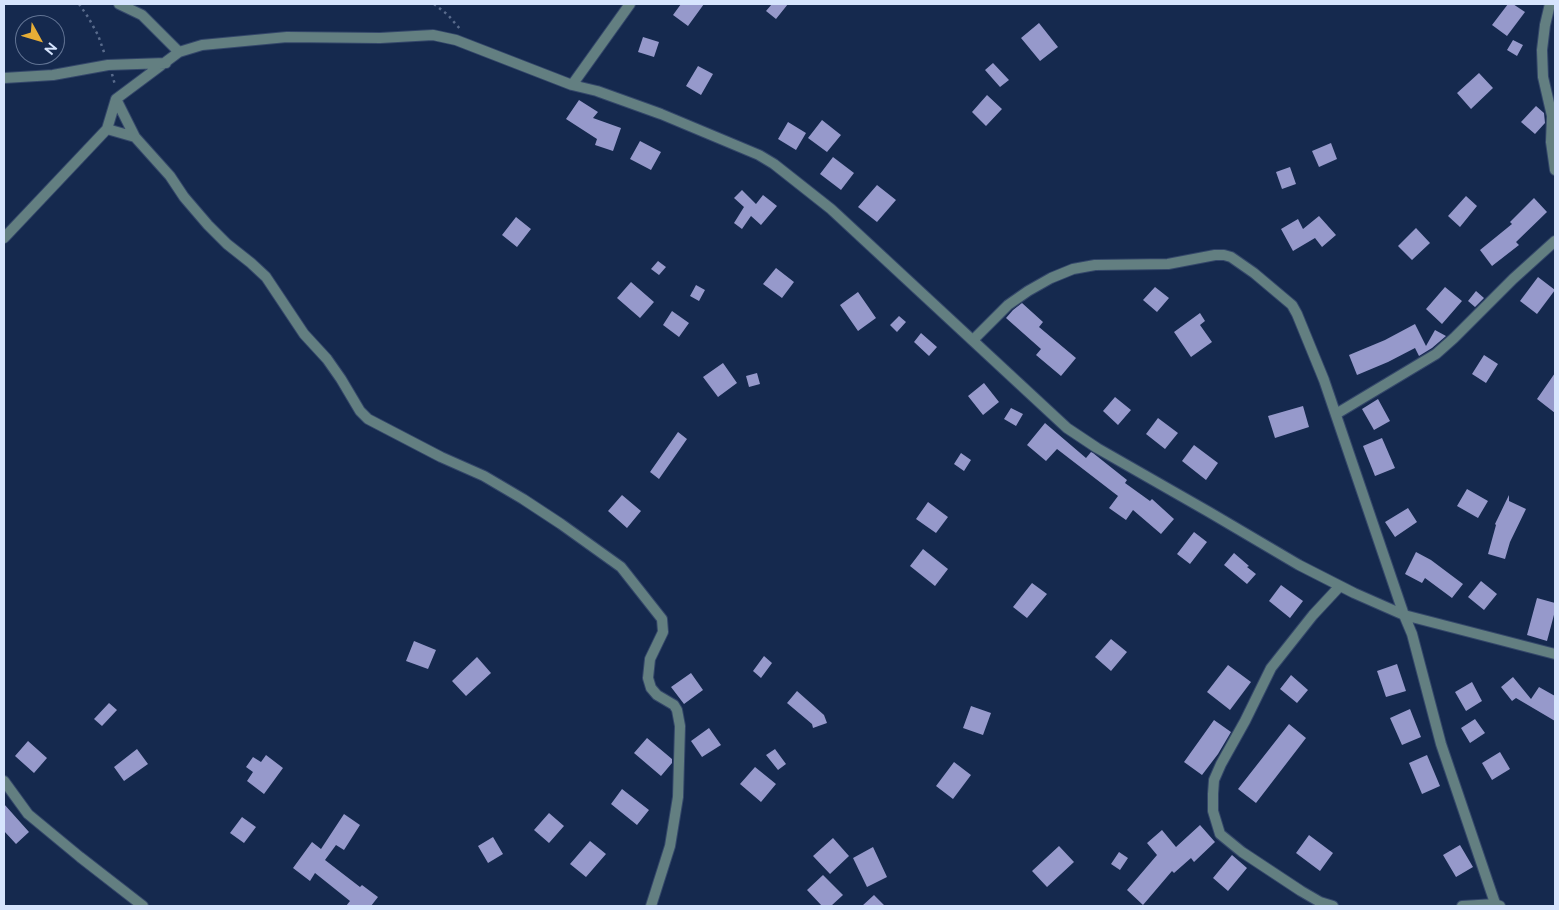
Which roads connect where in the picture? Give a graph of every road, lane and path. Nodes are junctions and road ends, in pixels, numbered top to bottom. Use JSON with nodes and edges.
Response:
{"nodes":[{"id":1,"x":79,"y":4,"type":"edge"},
{"id":2,"x":119,"y":4,"type":"edge"},
{"id":3,"x":434,"y":4,"type":"edge"},
{"id":4,"x":630,"y":4,"type":"edge"},
{"id":5,"x":1550,"y":4,"type":"edge"},
{"id":6,"x":475,"y":47,"type":"junction"},
{"id":7,"x":179,"y":52,"type":"junction"},
{"id":8,"x":166,"y":63,"type":"junction"},
{"id":9,"x":108,"y":65,"type":"junction"},
{"id":10,"x":4,"y":78,"type":"edge"},
{"id":11,"x":572,"y":85,"type":"junction"},
{"id":12,"x":116,"y":99,"type":"junction"},
{"id":13,"x":107,"y":129,"type":"junction"},
{"id":14,"x":135,"y":137,"type":"junction"},
{"id":15,"x":1555,"y":170,"type":"edge"},
{"id":16,"x":4,"y":238,"type":"edge"},
{"id":17,"x":1555,"y":241,"type":"edge"},
{"id":18,"x":973,"y":340,"type":"junction"},
{"id":19,"x":1336,"y":414,"type":"junction"},
{"id":20,"x":1340,"y":586,"type":"junction"},
{"id":21,"x":1404,"y":616,"type":"junction"},
{"id":22,"x":1555,"y":654,"type":"edge"},
{"id":23,"x":4,"y":781,"type":"edge"},
{"id":24,"x":143,"y":906,"type":"edge"},
{"id":25,"x":651,"y":906,"type":"edge"},
{"id":26,"x":1333,"y":906,"type":"edge"},
{"id":27,"x":1462,"y":906,"type":"edge"},
{"id":28,"x":1497,"y":906,"type":"edge"}],
"edges":[{"from":1,"to":9,"type":"path"},
{"from":2,"to":7,"type":"street"},
{"from":3,"to":6,"type":"path"},
{"from":4,"to":11,"type":"street"},
{"from":5,"to":15,"type":"street"},
{"from":6,"to":7,"type":"street"},
{"from":6,"to":11,"type":"street"},
{"from":7,"to":8,"type":"street"},
{"from":8,"to":9,"type":"street"},
{"from":8,"to":12,"type":"street"},
{"from":9,"to":10,"type":"street"},
{"from":9,"to":12,"type":"path"},
{"from":11,"to":18,"type":"street"},
{"from":12,"to":13,"type":"street"},
{"from":12,"to":14,"type":"street"},
{"from":13,"to":14,"type":"street"},
{"from":13,"to":16,"type":"street"},
{"from":14,"to":25,"type":"street"},
{"from":17,"to":19,"type":"street"},
{"from":18,"to":19,"type":"street"},
{"from":18,"to":20,"type":"street"},
{"from":19,"to":21,"type":"street"},
{"from":20,"to":21,"type":"street"},
{"from":20,"to":26,"type":"street"},
{"from":21,"to":22,"type":"street"},
{"from":21,"to":28,"type":"street"},
{"from":23,"to":24,"type":"street"},
{"from":27,"to":28,"type":"street"}]}
